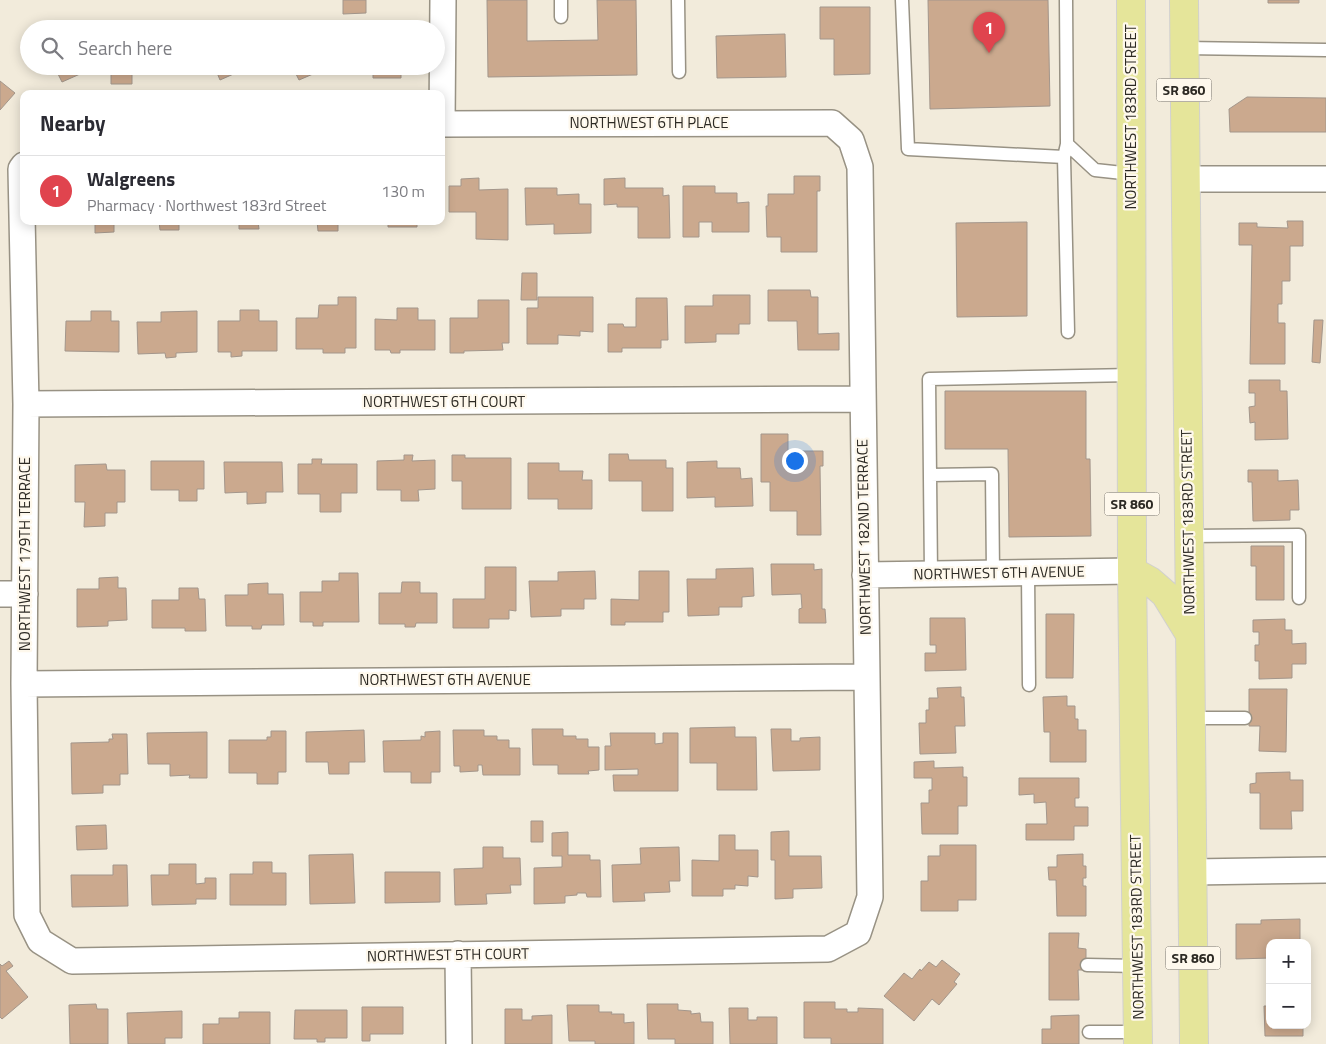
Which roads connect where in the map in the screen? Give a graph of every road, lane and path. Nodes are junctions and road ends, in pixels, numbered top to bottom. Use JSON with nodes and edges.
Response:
{"nodes":[{"id":1,"x":443,"y":0,"type":"edge"},
{"id":2,"x":561,"y":0,"type":"edge"},
{"id":3,"x":678,"y":0,"type":"edge"},
{"id":4,"x":902,"y":0,"type":"edge"},
{"id":5,"x":1066,"y":0,"type":"edge"},
{"id":6,"x":1131,"y":0,"type":"edge"},
{"id":7,"x":1184,"y":0,"type":"edge"},
{"id":8,"x":561,"y":17,"type":"dead end"},
{"id":9,"x":443,"y":20,"type":"edge"},
{"id":10,"x":1184,"y":48,"type":"junction"},
{"id":11,"x":1326,"y":50,"type":"edge"},
{"id":12,"x":679,"y":72,"type":"dead end"},
{"id":13,"x":442,"y":75,"type":"edge"},
{"id":14,"x":442,"y":90,"type":"edge"},
{"id":15,"x":445,"y":124,"type":"edge"},
{"id":16,"x":851,"y":140,"type":"joint"},
{"id":17,"x":1065,"y":150,"type":"junction"},
{"id":18,"x":1132,"y":174,"type":"junction"},
{"id":19,"x":1185,"y":179,"type":"junction"},
{"id":20,"x":1326,"y":179,"type":"edge"},
{"id":21,"x":21,"y":225,"type":"edge"},
{"id":22,"x":1068,"y":332,"type":"dead end"},
{"id":23,"x":1132,"y":375,"type":"junction"},
{"id":24,"x":862,"y":399,"type":"junction"},
{"id":25,"x":26,"y":404,"type":"junction"},
{"id":26,"x":930,"y":474,"type":"junction"},
{"id":27,"x":1188,"y":536,"type":"junction"},
{"id":28,"x":1132,"y":571,"type":"junction"},
{"id":29,"x":1028,"y":572,"type":"junction"},
{"id":30,"x":993,"y":573,"type":"junction"},
{"id":31,"x":931,"y":574,"type":"junction"},
{"id":32,"x":865,"y":575,"type":"junction"},
{"id":33,"x":0,"y":594,"type":"edge"},
{"id":34,"x":25,"y":594,"type":"junction"},
{"id":35,"x":1299,"y":598,"type":"dead end"},
{"id":36,"x":1189,"y":635,"type":"junction"},
{"id":37,"x":866,"y":677,"type":"junction"},
{"id":38,"x":24,"y":684,"type":"junction"},
{"id":39,"x":1029,"y":686,"type":"dead end"},
{"id":40,"x":1190,"y":718,"type":"junction"},
{"id":41,"x":1245,"y":718,"type":"dead end"},
{"id":42,"x":1326,"y":870,"type":"edge"},
{"id":43,"x":1192,"y":872,"type":"junction"},
{"id":44,"x":858,"y":933,"type":"joint"},
{"id":45,"x":40,"y":940,"type":"joint"},
{"id":46,"x":458,"y":954,"type":"junction"},
{"id":47,"x":1087,"y":965,"type":"dead end"},
{"id":48,"x":1138,"y":966,"type":"junction"},
{"id":49,"x":1089,"y":1032,"type":"dead end"},
{"id":50,"x":1138,"y":1038,"type":"edge"},
{"id":51,"x":459,"y":1044,"type":"edge"},
{"id":52,"x":1194,"y":1044,"type":"edge"}],
"edges":[{"from":1,"to":9,"type":"street"},
{"from":2,"to":8,"type":"lane"},
{"from":3,"to":12,"type":"lane"},
{"from":4,"to":17,"type":"lane"},
{"from":5,"to":17,"type":"lane"},
{"from":6,"to":18,"type":"main road","name":"NORTHWEST 183RD STREET","number":"SR 860"},
{"from":7,"to":10,"type":"main road","name":"NORTHWEST 183RD STREET","number":"SR 860"},
{"from":10,"to":11,"type":"lane"},
{"from":10,"to":19,"type":"main road","name":"NORTHWEST 183RD STREET","number":"SR 860"},
{"from":13,"to":14,"type":"street"},
{"from":15,"to":16,"type":"street","name":"NORTHWEST 6TH PLACE"},
{"from":16,"to":24,"type":"street","name":"NORTHWEST 182ND TERRACE"},
{"from":17,"to":18,"type":"lane"},
{"from":17,"to":22,"type":"lane"},
{"from":18,"to":23,"type":"main road","name":"NORTHWEST 183RD STREET","number":"SR 860"},
{"from":19,"to":20,"type":"street"},
{"from":19,"to":27,"type":"main road","name":"NORTHWEST 183RD STREET","number":"SR 860"},
{"from":21,"to":25,"type":"street","name":"NORTHWEST 179TH TERRACE"},
{"from":23,"to":26,"type":"lane"},
{"from":23,"to":28,"type":"main road","name":"NORTHWEST 183RD STREET","number":"SR 860"},
{"from":24,"to":25,"type":"street","name":"NORTHWEST 6TH COURT"},
{"from":24,"to":32,"type":"street","name":"NORTHWEST 182ND TERRACE"},
{"from":25,"to":34,"type":"street","name":"NORTHWEST 179TH TERRACE"},
{"from":26,"to":30,"type":"lane"},
{"from":26,"to":31,"type":"lane"},
{"from":27,"to":35,"type":"lane"},
{"from":27,"to":36,"type":"main road","name":"NORTHWEST 183RD STREET","number":"SR 860"},
{"from":28,"to":29,"type":"street","name":"NORTHWEST 6TH AVENUE"},
{"from":28,"to":36,"type":"main road"},
{"from":28,"to":48,"type":"main road","name":"NORTHWEST 183RD STREET","number":"SR 860"},
{"from":29,"to":30,"type":"street","name":"NORTHWEST 6TH AVENUE"},
{"from":29,"to":39,"type":"lane"},
{"from":30,"to":31,"type":"street","name":"NORTHWEST 6TH AVENUE"},
{"from":31,"to":32,"type":"street","name":"NORTHWEST 6TH AVENUE"},
{"from":32,"to":37,"type":"street","name":"NORTHWEST 182ND TERRACE"},
{"from":33,"to":34,"type":"street"},
{"from":34,"to":38,"type":"street","name":"NORTHWEST 179TH TERRACE"},
{"from":36,"to":40,"type":"main road","name":"NORTHWEST 183RD STREET","number":"SR 860"},
{"from":37,"to":38,"type":"street","name":"NORTHWEST 6TH AVENUE"},
{"from":37,"to":44,"type":"street","name":"NORTHWEST 182ND TERRACE"},
{"from":38,"to":45,"type":"street","name":"NORTHWEST 179TH TERRACE"},
{"from":40,"to":41,"type":"lane"},
{"from":40,"to":43,"type":"main road","name":"NORTHWEST 183RD STREET","number":"SR 860"},
{"from":42,"to":43,"type":"street"},
{"from":43,"to":52,"type":"main road","name":"NORTHWEST 183RD STREET","number":"SR 860"},
{"from":44,"to":46,"type":"street","name":"NORTHWEST 5TH COURT"},
{"from":45,"to":46,"type":"street","name":"NORTHWEST 5TH COURT"},
{"from":46,"to":51,"type":"street"},
{"from":47,"to":48,"type":"lane"},
{"from":48,"to":50,"type":"main road","name":"NORTHWEST 183RD STREET","number":"SR 860"},
{"from":49,"to":50,"type":"lane"}]}
